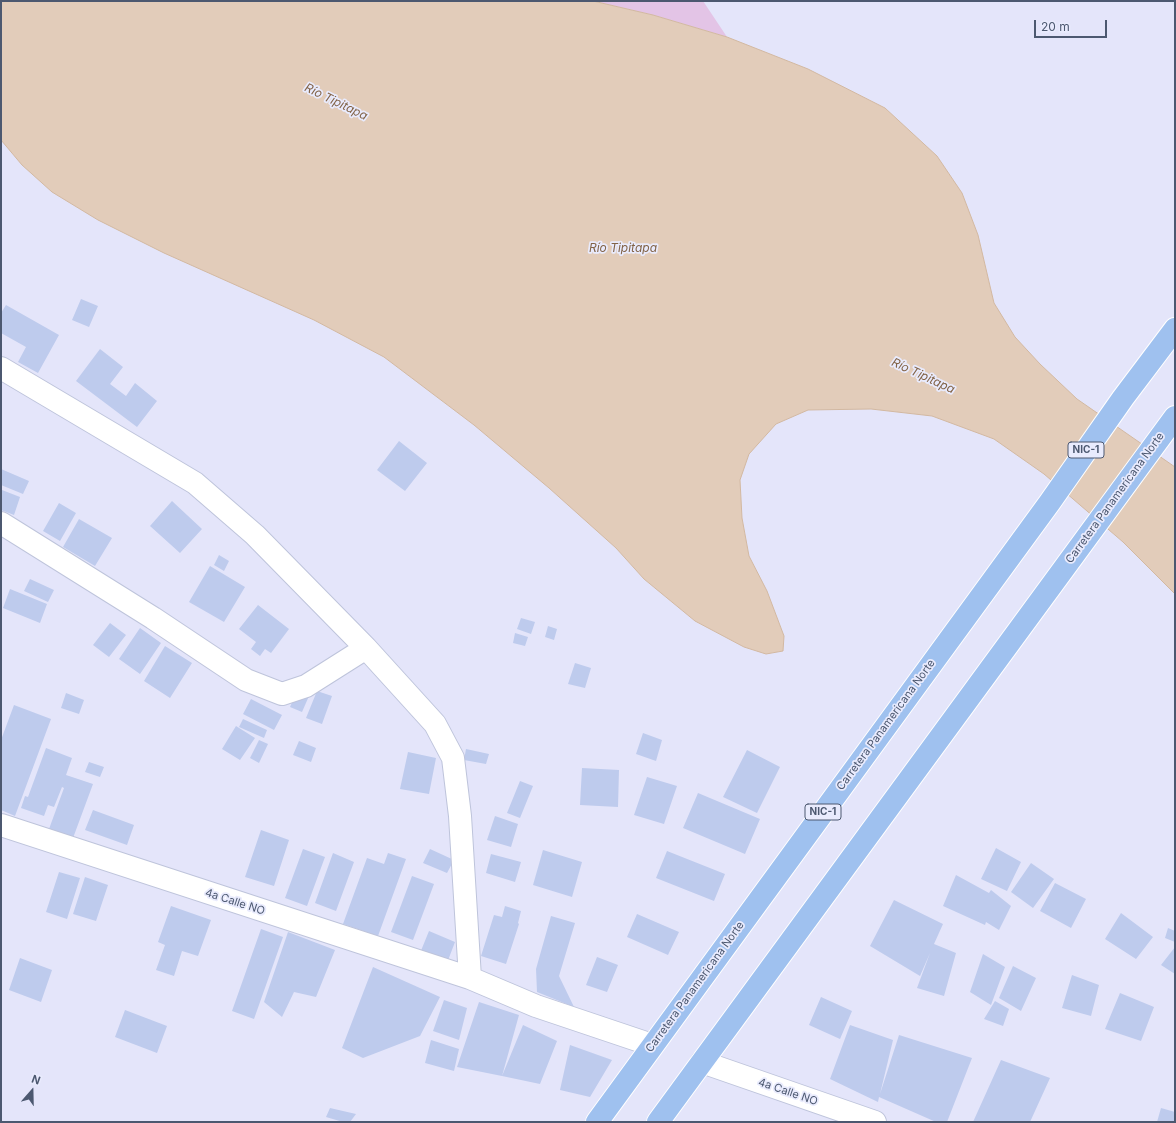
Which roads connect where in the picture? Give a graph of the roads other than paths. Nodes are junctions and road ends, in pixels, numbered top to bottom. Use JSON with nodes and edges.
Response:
{"nodes":[{"id":1,"x":1175,"y":329,"type":"edge"},
{"id":2,"x":1,"y":368,"type":"edge"},
{"id":3,"x":1171,"y":422,"type":"edge"},
{"id":4,"x":1,"y":524,"type":"edge"},
{"id":5,"x":366,"y":648,"type":"junction"},
{"id":6,"x":1,"y":825,"type":"edge"},
{"id":7,"x":470,"y":978,"type":"junction"},
{"id":8,"x":652,"y":1045,"type":"junction"},
{"id":9,"x":702,"y":1062,"type":"junction"},
{"id":10,"x":597,"y":1122,"type":"edge"},
{"id":11,"x":658,"y":1122,"type":"edge"},
{"id":12,"x":875,"y":1122,"type":"edge"}],
"edges":[{"from":1,"to":8,"type":"highway","name":"Carretera Panamericana Norte","number":"NIC-1"},
{"from":2,"to":5,"type":"street"},
{"from":3,"to":9,"type":"highway","name":"Carretera Panamericana Norte"},
{"from":4,"to":5,"type":"street"},
{"from":5,"to":7,"type":"street"},
{"from":6,"to":7,"type":"street","name":"4a Calle NO"},
{"from":7,"to":8,"type":"street","name":"4a Calle NO"},
{"from":8,"to":10,"type":"highway","name":"Carretera Panamericana Norte","number":"NIC-1"},
{"from":9,"to":11,"type":"highway","name":"Carretera Panamericana Norte"},
{"from":9,"to":12,"type":"street","name":"4a Calle NO"}]}
